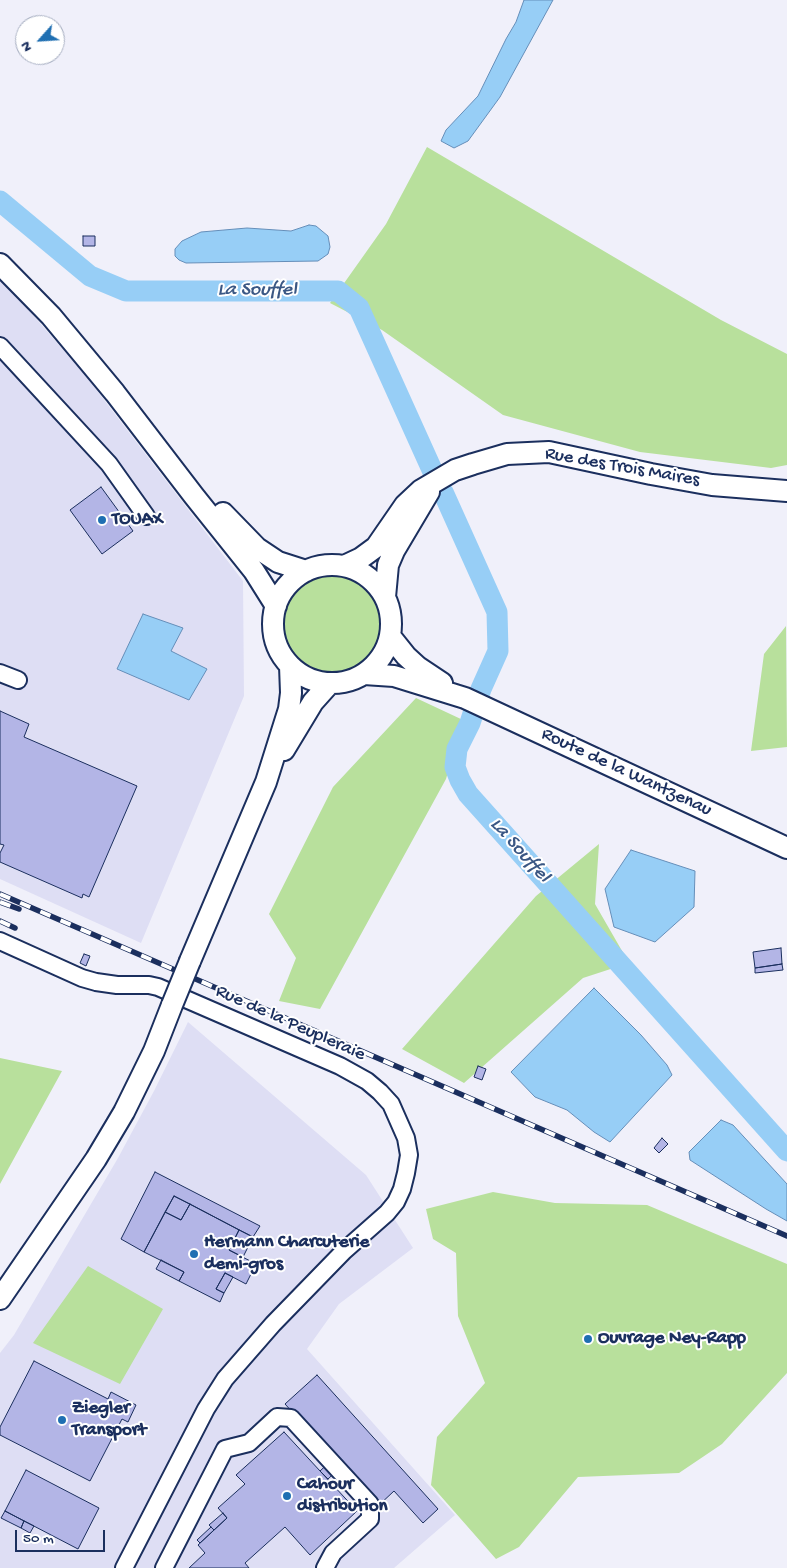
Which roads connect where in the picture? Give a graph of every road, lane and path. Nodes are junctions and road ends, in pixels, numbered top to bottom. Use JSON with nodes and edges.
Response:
{"nodes":[{"id":1,"x":0,"y":264,"type":"edge"},
{"id":2,"x":0,"y":346,"type":"edge"},
{"id":3,"x":135,"y":418,"type":"junction"},
{"id":4,"x":433,"y":485,"type":"junction"},
{"id":5,"x":787,"y":491,"type":"edge"},
{"id":6,"x":146,"y":516,"type":"dead end"},
{"id":7,"x":344,"y":566,"type":"junction"},
{"id":8,"x":306,"y":571,"type":"junction"},
{"id":9,"x":385,"y":597,"type":"junction"},
{"id":10,"x":276,"y":606,"type":"junction"},
{"id":11,"x":390,"y":636,"type":"junction"},
{"id":12,"x":290,"y":666,"type":"junction"},
{"id":13,"x":0,"y":673,"type":"edge"},
{"id":14,"x":364,"y":674,"type":"junction"},
{"id":15,"x":18,"y":680,"type":"dead end"},
{"id":16,"x":330,"y":683,"type":"junction"},
{"id":17,"x":472,"y":701,"type":"junction"},
{"id":18,"x":266,"y":782,"type":"junction"},
{"id":19,"x":787,"y":848,"type":"edge"},
{"id":20,"x":0,"y":941,"type":"edge"},
{"id":21,"x":0,"y":1299,"type":"edge"},
{"id":22,"x":124,"y":1568,"type":"edge"},
{"id":23,"x":164,"y":1568,"type":"edge"},
{"id":24,"x":324,"y":1568,"type":"edge"}],
"edges":[{"from":1,"to":3,"type":"main road"},
{"from":2,"to":6,"type":"street"},
{"from":3,"to":8,"type":"main road"},
{"from":3,"to":10,"type":"main road"},
{"from":4,"to":5,"type":"main road","name":"Rue des Trois Maires"},
{"from":4,"to":7,"type":"main road","name":"Rue des Trois Maires"},
{"from":4,"to":9,"type":"main road","name":"Rue des Trois Maires"},
{"from":7,"to":8,"type":"main road"},
{"from":7,"to":9,"type":"main road"},
{"from":8,"to":10,"type":"main road"},
{"from":9,"to":11,"type":"main road"},
{"from":10,"to":12,"type":"main road"},
{"from":11,"to":14,"type":"main road"},
{"from":11,"to":17,"type":"main road","name":"Route de la Wantzenau"},
{"from":12,"to":16,"type":"main road"},
{"from":12,"to":18,"type":"main road"},
{"from":13,"to":15,"type":"street"},
{"from":14,"to":16,"type":"main road"},
{"from":14,"to":17,"type":"main road","name":"Route de la Wantzenau"},
{"from":16,"to":18,"type":"main road"},
{"from":17,"to":19,"type":"main road","name":"Route de la Wantzenau"},
{"from":18,"to":21,"type":"main road","bridge":true},
{"from":20,"to":22,"type":"street","name":"Rue de la Peupleraie"},
{"from":23,"to":24,"type":"street"}]}
